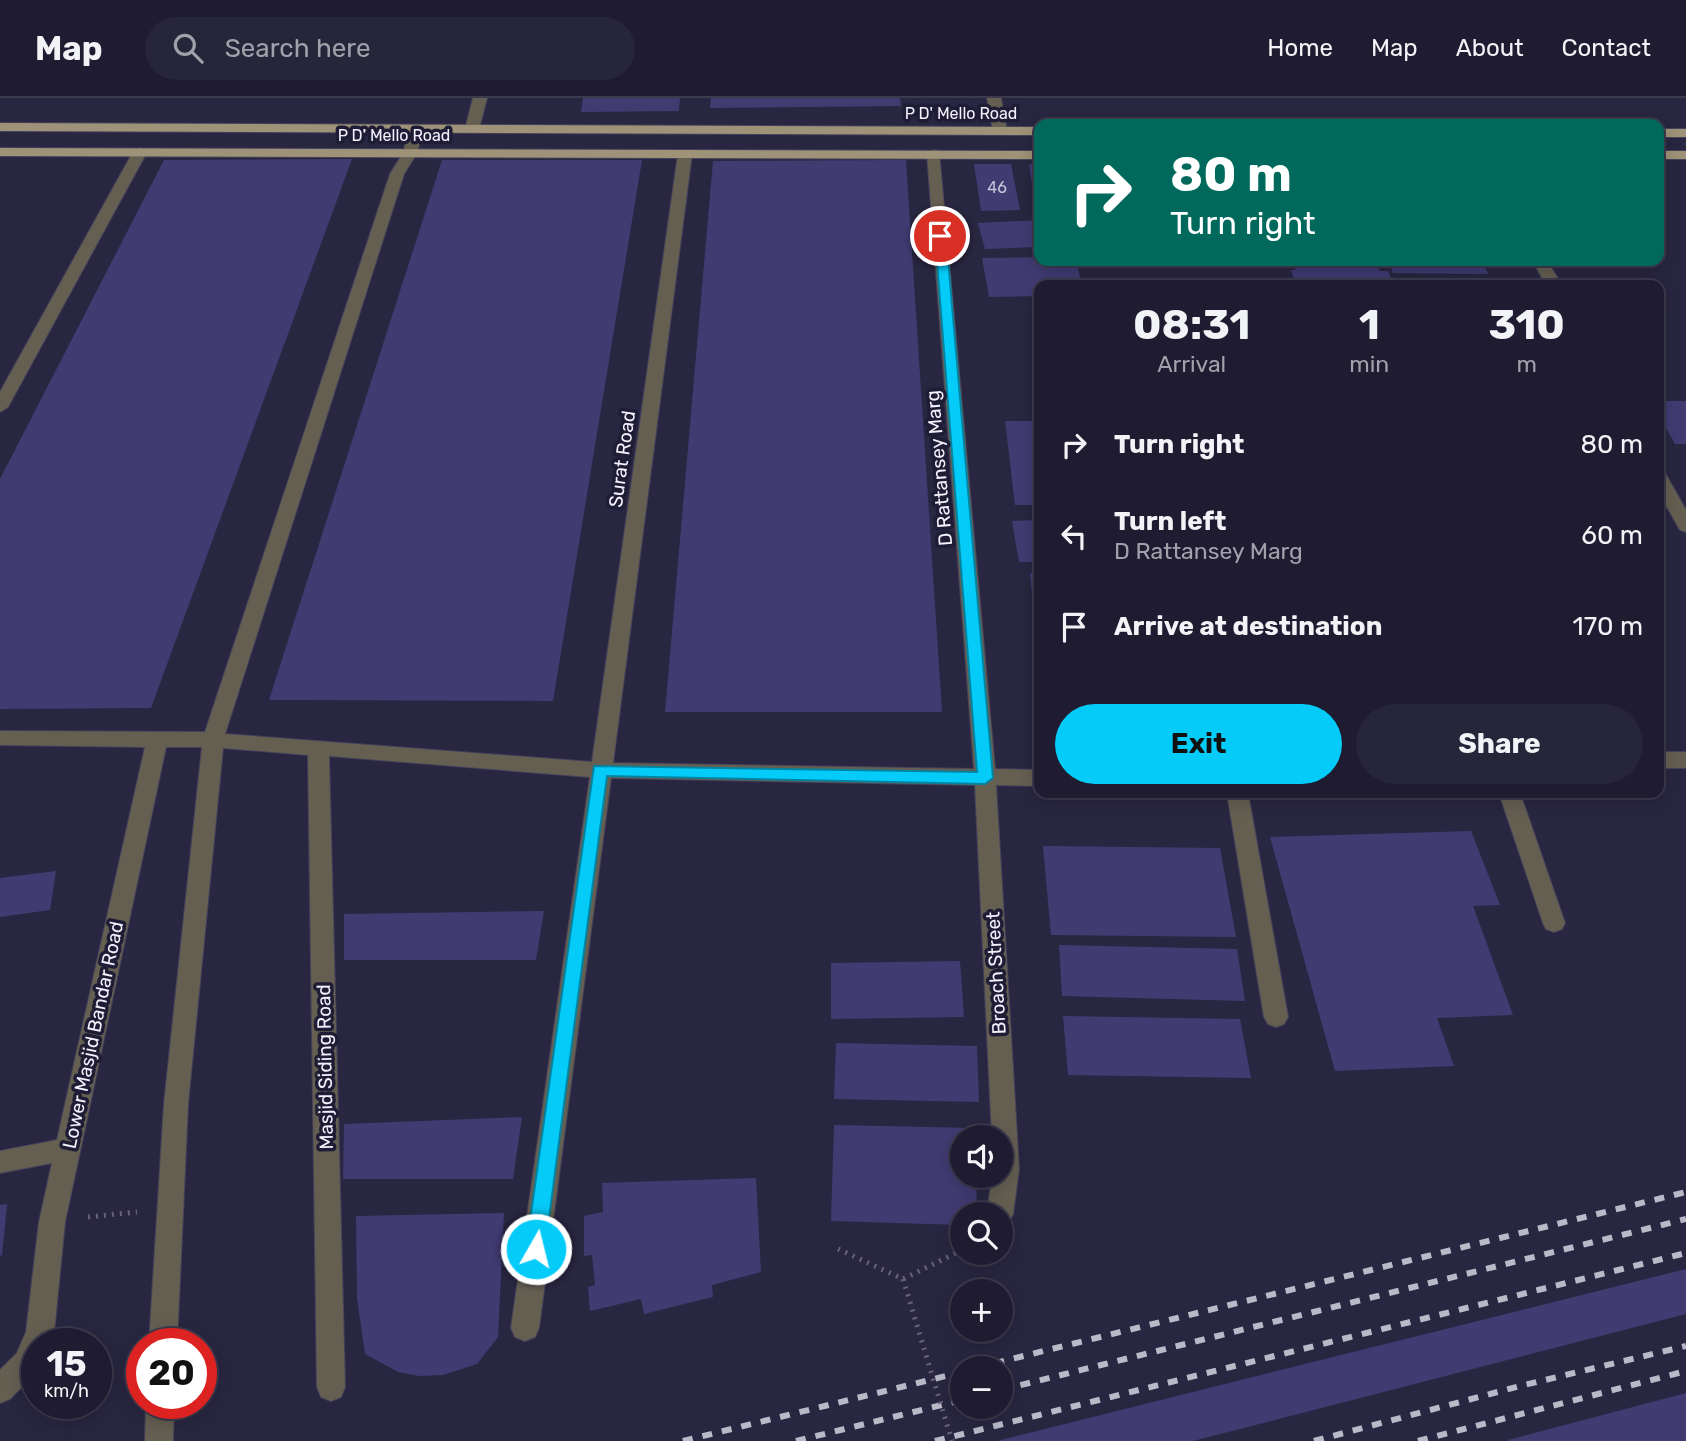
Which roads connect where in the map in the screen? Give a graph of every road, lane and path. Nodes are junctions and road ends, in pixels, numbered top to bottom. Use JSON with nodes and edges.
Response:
{"nodes":[{"id":1,"x":480,"y":98,"type":"edge"},
{"id":2,"x":994,"y":98,"type":"edge"},
{"id":3,"x":0,"y":128,"type":"edge"},
{"id":4,"x":416,"y":129,"type":"junction"},
{"id":5,"x":472,"y":129,"type":"junction"},
{"id":6,"x":1000,"y":131,"type":"junction"},
{"id":7,"x":1034,"y":131,"type":"edge"},
{"id":8,"x":1664,"y":133,"type":"edge"},
{"id":9,"x":1686,"y":133,"type":"edge"},
{"id":10,"x":0,"y":152,"type":"edge"},
{"id":11,"x":140,"y":152,"type":"junction"},
{"id":12,"x":410,"y":153,"type":"junction"},
{"id":13,"x":685,"y":154,"type":"junction"},
{"id":14,"x":934,"y":154,"type":"junction"},
{"id":15,"x":1034,"y":155,"type":"edge"},
{"id":16,"x":1664,"y":155,"type":"edge"},
{"id":17,"x":1686,"y":156,"type":"edge"},
{"id":18,"x":0,"y":407,"type":"edge"},
{"id":19,"x":1664,"y":486,"type":"edge"},
{"id":20,"x":1686,"y":526,"type":"edge"},
{"id":21,"x":0,"y":738,"type":"edge"},
{"id":22,"x":157,"y":740,"type":"junction"},
{"id":23,"x":213,"y":740,"type":"junction"},
{"id":24,"x":318,"y":748,"type":"junction"},
{"id":25,"x":1664,"y":760,"type":"edge"},
{"id":26,"x":1686,"y":760,"type":"edge"},
{"id":27,"x":600,"y":770,"type":"junction"},
{"id":28,"x":985,"y":778,"type":"junction"},
{"id":29,"x":1034,"y":778,"type":"edge"},
{"id":30,"x":1238,"y":798,"type":"edge"},
{"id":31,"x":1512,"y":798,"type":"edge"},
{"id":32,"x":1554,"y":923,"type":"dead end"},
{"id":33,"x":1276,"y":1017,"type":"dead end"},
{"id":34,"x":68,"y":1149,"type":"junction"},
{"id":35,"x":0,"y":1162,"type":"edge"},
{"id":36,"x":1002,"y":1202,"type":"edge"},
{"id":37,"x":52,"y":1222,"type":"junction"},
{"id":38,"x":137,"y":1224,"type":"dead end"},
{"id":39,"x":838,"y":1250,"type":"dead end"},
{"id":40,"x":950,"y":1256,"type":"edge"},
{"id":41,"x":903,"y":1279,"type":"junction"},
{"id":42,"x":164,"y":1328,"type":"edge"},
{"id":43,"x":525,"y":1328,"type":"dead end"},
{"id":44,"x":331,"y":1387,"type":"dead end"},
{"id":45,"x":0,"y":1390,"type":"edge"},
{"id":46,"x":160,"y":1419,"type":"edge"},
{"id":47,"x":159,"y":1441,"type":"edge"},
{"id":48,"x":952,"y":1441,"type":"edge"}],
"edges":[{"from":1,"to":5,"type":"street"},
{"from":2,"to":6,"type":"street"},
{"from":3,"to":4,"type":"main road","name":"P D' Mello Road"},
{"from":4,"to":5,"type":"main road","name":"P D' Mello Road"},
{"from":4,"to":12,"type":"street"},
{"from":5,"to":6,"type":"main road","name":"P D' Mello Road"},
{"from":6,"to":7,"type":"main road","name":"P D' Mello Road"},
{"from":8,"to":9,"type":"main road"},
{"from":10,"to":11,"type":"main road","name":"P D' Mello Road"},
{"from":11,"to":12,"type":"main road","name":"P D' Mello Road"},
{"from":11,"to":18,"type":"street"},
{"from":12,"to":13,"type":"main road","name":"P D' Mello Road"},
{"from":12,"to":23,"type":"street"},
{"from":13,"to":14,"type":"main road","name":"P D' Mello Road"},
{"from":13,"to":27,"type":"street","name":"Surat Road"},
{"from":14,"to":15,"type":"main road","name":"P D' Mello Road"},
{"from":14,"to":28,"type":"street","name":"D Rattansey Marg"},
{"from":16,"to":17,"type":"main road"},
{"from":19,"to":20,"type":"street"},
{"from":21,"to":22,"type":"street"},
{"from":22,"to":23,"type":"street"},
{"from":22,"to":34,"type":"street","name":"Lower Masjid Bandar Road"},
{"from":23,"to":24,"type":"street"},
{"from":23,"to":42,"type":"street"},
{"from":24,"to":27,"type":"street"},
{"from":24,"to":44,"type":"street","name":"Masjid Siding Road"},
{"from":25,"to":26,"type":"street"},
{"from":27,"to":28,"type":"street"},
{"from":27,"to":43,"type":"street","name":"Surat Road"},
{"from":28,"to":29,"type":"street"},
{"from":28,"to":36,"type":"street","name":"Broach Street"},
{"from":30,"to":33,"type":"street"},
{"from":31,"to":32,"type":"street"},
{"from":34,"to":35,"type":"street"},
{"from":34,"to":37,"type":"street","name":"Lower Masjid Bandar Road"},
{"from":37,"to":38,"type":"path"},
{"from":37,"to":45,"type":"street","name":"Lower Masjid Bandar Road"},
{"from":39,"to":41,"type":"path"},
{"from":40,"to":41,"type":"path"},
{"from":41,"to":48,"type":"path","bridge":true},
{"from":46,"to":47,"type":"street"}]}
